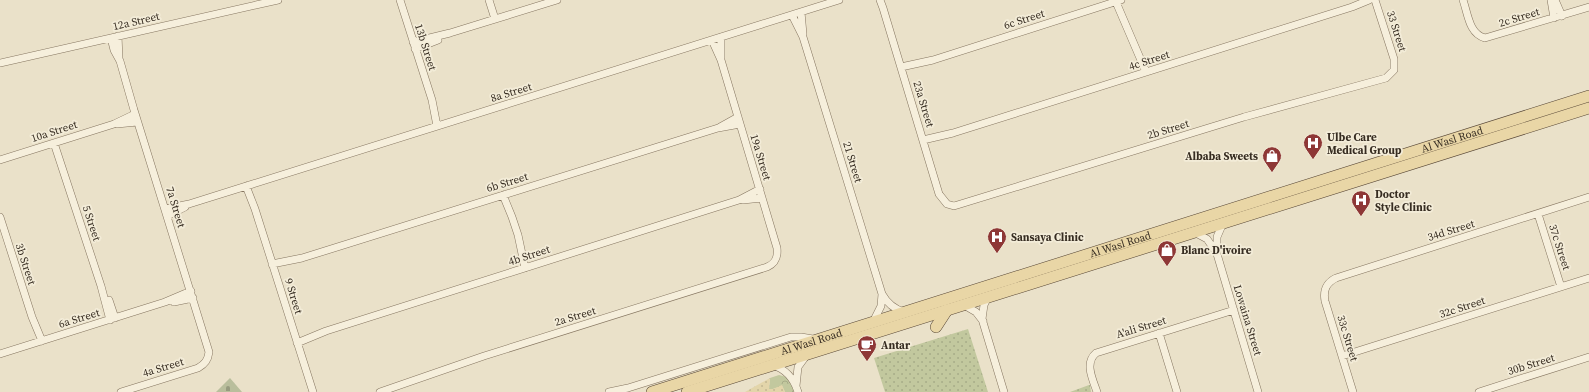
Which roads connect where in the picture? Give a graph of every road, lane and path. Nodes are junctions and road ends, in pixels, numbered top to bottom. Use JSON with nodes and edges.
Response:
{"nodes":[{"id":1,"x":278,"y":0,"type":"edge"},
{"id":2,"x":400,"y":0,"type":"edge"},
{"id":3,"x":489,"y":0,"type":"edge"},
{"id":4,"x":492,"y":0,"type":"edge"},
{"id":5,"x":557,"y":0,"type":"edge"},
{"id":6,"x":839,"y":0,"type":"edge"},
{"id":7,"x":880,"y":0,"type":"edge"},
{"id":8,"x":883,"y":0,"type":"edge"},
{"id":9,"x":1369,"y":0,"type":"edge"},
{"id":10,"x":1463,"y":0,"type":"edge"},
{"id":11,"x":1551,"y":0,"type":"edge"},
{"id":12,"x":1555,"y":0,"type":"edge"},
{"id":13,"x":1120,"y":1,"type":"edge"},
{"id":14,"x":1375,"y":2,"type":"edge"},
{"id":15,"x":1352,"y":7,"type":"junction"},
{"id":16,"x":1589,"y":7,"type":"edge"},
{"id":17,"x":883,"y":8,"type":"junction"},
{"id":18,"x":801,"y":12,"type":"junction"},
{"id":19,"x":792,"y":15,"type":"junction"},
{"id":20,"x":1562,"y":16,"type":"junction"},
{"id":21,"x":498,"y":18,"type":"junction"},
{"id":22,"x":1554,"y":18,"type":"junction"},
{"id":23,"x":803,"y":36,"type":"junction"},
{"id":24,"x":115,"y":37,"type":"junction"},
{"id":25,"x":720,"y":37,"type":"junction"},
{"id":26,"x":712,"y":40,"type":"junction"},
{"id":27,"x":414,"y":45,"type":"junction"},
{"id":28,"x":721,"y":60,"type":"junction"},
{"id":29,"x":0,"y":63,"type":"edge"},
{"id":30,"x":902,"y":69,"type":"junction"},
{"id":31,"x":1394,"y":70,"type":"joint"},
{"id":32,"x":1142,"y":73,"type":"junction"},
{"id":33,"x":1589,"y":96,"type":"edge"},
{"id":34,"x":1589,"y":108,"type":"edge"},
{"id":35,"x":135,"y":114,"type":"junction"},
{"id":36,"x":739,"y":120,"type":"junction"},
{"id":37,"x":137,"y":122,"type":"junction"},
{"id":38,"x":115,"y":124,"type":"junction"},
{"id":39,"x":440,"y":125,"type":"junction"},
{"id":40,"x":57,"y":142,"type":"junction"},
{"id":41,"x":924,"y":143,"type":"junction"},
{"id":42,"x":0,"y":160,"type":"edge"},
{"id":43,"x":249,"y":185,"type":"junction"},
{"id":44,"x":760,"y":190,"type":"junction"},
{"id":45,"x":506,"y":194,"type":"junction"},
{"id":46,"x":1589,"y":197,"type":"edge"},
{"id":47,"x":762,"y":198,"type":"junction"},
{"id":48,"x":739,"y":200,"type":"junction"},
{"id":49,"x":1225,"y":203,"type":"dead end"},
{"id":50,"x":189,"y":204,"type":"junction"},
{"id":51,"x":947,"y":204,"type":"joint"},
{"id":52,"x":165,"y":209,"type":"junction"},
{"id":53,"x":1217,"y":213,"type":"junction"},
{"id":54,"x":1538,"y":214,"type":"junction"},
{"id":55,"x":167,"y":216,"type":"junction"},
{"id":56,"x":0,"y":217,"type":"edge"},
{"id":57,"x":1224,"y":223,"type":"junction"},
{"id":58,"x":1194,"y":232,"type":"junction"},
{"id":59,"x":1170,"y":234,"type":"junction"},
{"id":60,"x":1217,"y":254,"type":"junction"},
{"id":61,"x":776,"y":260,"type":"joint"},
{"id":62,"x":273,"y":267,"type":"junction"},
{"id":63,"x":528,"y":267,"type":"junction"},
{"id":64,"x":1589,"y":278,"type":"edge"},
{"id":65,"x":1561,"y":287,"type":"junction"},
{"id":66,"x":1324,"y":291,"type":"joint"},
{"id":67,"x":882,"y":294,"type":"junction"},
{"id":68,"x":192,"y":295,"type":"junction"},
{"id":69,"x":988,"y":297,"type":"junction"},
{"id":70,"x":964,"y":305,"type":"junction"},
{"id":71,"x":947,"y":310,"type":"junction"},
{"id":72,"x":1234,"y":310,"type":"junction"},
{"id":73,"x":904,"y":312,"type":"junction"},
{"id":74,"x":113,"y":319,"type":"junction"},
{"id":75,"x":873,"y":322,"type":"junction"},
{"id":76,"x":984,"y":323,"type":"junction"},
{"id":77,"x":936,"y":327,"type":"dead end"},
{"id":78,"x":1159,"y":334,"type":"junction"},
{"id":79,"x":296,"y":340,"type":"junction"},
{"id":80,"x":817,"y":340,"type":"junction"},
{"id":81,"x":40,"y":342,"type":"junction"},
{"id":82,"x":0,"y":354,"type":"edge"},
{"id":83,"x":808,"y":354,"type":"junction"},
{"id":84,"x":1342,"y":356,"type":"junction"},
{"id":85,"x":1589,"y":357,"type":"edge"},
{"id":86,"x":208,"y":359,"type":"joint"},
{"id":87,"x":772,"y":365,"type":"junction"},
{"id":88,"x":797,"y":389,"type":"edge"},
{"id":89,"x":121,"y":392,"type":"edge"},
{"id":90,"x":313,"y":392,"type":"edge"},
{"id":91,"x":380,"y":392,"type":"edge"},
{"id":92,"x":609,"y":392,"type":"edge"},
{"id":93,"x":652,"y":392,"type":"edge"},
{"id":94,"x":687,"y":392,"type":"edge"},
{"id":95,"x":1004,"y":392,"type":"edge"},
{"id":96,"x":1097,"y":392,"type":"edge"},
{"id":97,"x":1177,"y":392,"type":"edge"},
{"id":98,"x":1258,"y":392,"type":"edge"},
{"id":99,"x":1353,"y":392,"type":"edge"},
{"id":100,"x":1479,"y":392,"type":"edge"}],
"edges":[{"from":1,"to":24,"type":"street","name":"12a Street"},
{"from":2,"to":27,"type":"street","name":"13b Street"},
{"from":3,"to":21,"type":"street"},
{"from":4,"to":21,"type":"street"},
{"from":5,"to":21,"type":"street"},
{"from":6,"to":18,"type":"street","name":"8a Street"},
{"from":7,"to":17,"type":"street","name":"23a Street"},
{"from":8,"to":17,"type":"street","name":"23a Street"},
{"from":9,"to":15,"type":"street","name":"4c Street"},
{"from":10,"to":22,"type":"street","name":"2c Street"},
{"from":11,"to":22,"type":"street"},
{"from":12,"to":20,"type":"street"},
{"from":13,"to":30,"type":"street","name":"6c Street"},
{"from":13,"to":32,"type":"street"},
{"from":14,"to":15,"type":"street","name":"4c Street"},
{"from":14,"to":31,"type":"street","name":"33 Street"},
{"from":15,"to":32,"type":"street","name":"4c Street"},
{"from":16,"to":20,"type":"street","name":"2c Street"},
{"from":17,"to":30,"type":"street","name":"23a Street"},
{"from":18,"to":19,"type":"street","name":"8a Street"},
{"from":18,"to":23,"type":"street","name":"21 Street"},
{"from":19,"to":23,"type":"street","name":"21 Street"},
{"from":19,"to":25,"type":"street","name":"8a Street"},
{"from":20,"to":22,"type":"street","name":"2c Street"},
{"from":21,"to":27,"type":"street"},
{"from":23,"to":67,"type":"street","name":"21 Street"},
{"from":24,"to":29,"type":"street","name":"12a Street"},
{"from":24,"to":35,"type":"street","name":"7a Street"},
{"from":25,"to":26,"type":"street","name":"8a Street"},
{"from":25,"to":28,"type":"street","name":"19a Street"},
{"from":26,"to":28,"type":"street","name":"19a Street"},
{"from":26,"to":39,"type":"street","name":"8a Street"},
{"from":27,"to":39,"type":"street","name":"13b Street"},
{"from":28,"to":36,"type":"street","name":"19a Street"},
{"from":30,"to":41,"type":"street","name":"23a Street"},
{"from":31,"to":51,"type":"street","name":"2b Street"},
{"from":32,"to":41,"type":"street","name":"4c Street"},
{"from":33,"to":53,"type":"main road","name":"Al Wasl Road"},
{"from":34,"to":57,"type":"main road","name":"Al Wasl Road"},
{"from":35,"to":37,"type":"street","name":"7a Street"},
{"from":35,"to":38,"type":"street","name":"10a Street"},
{"from":36,"to":44,"type":"street","name":"19a Street"},
{"from":36,"to":45,"type":"street","name":"6b Street"},
{"from":37,"to":38,"type":"street","name":"10a Street"},
{"from":37,"to":52,"type":"street","name":"7a Street"},
{"from":38,"to":40,"type":"street","name":"10a Street"},
{"from":39,"to":43,"type":"street","name":"8a Street"},
{"from":40,"to":42,"type":"street","name":"10a Street"},
{"from":40,"to":74,"type":"street","name":"5 Street"},
{"from":41,"to":51,"type":"street","name":"23a Street"},
{"from":43,"to":50,"type":"street","name":"8a Street"},
{"from":43,"to":62,"type":"street","name":"9 Street"},
{"from":44,"to":47,"type":"street","name":"19a Street"},
{"from":44,"to":48,"type":"street","name":"4b Street"},
{"from":45,"to":62,"type":"street","name":"6b Street"},
{"from":45,"to":63,"type":"street"},
{"from":46,"to":54,"type":"street","name":"34d Street"},
{"from":47,"to":48,"type":"street","name":"4b Street"},
{"from":47,"to":61,"type":"street","name":"19a Street"},
{"from":48,"to":63,"type":"street","name":"4b Street"},
{"from":49,"to":53,"type":"main road"},
{"from":50,"to":52,"type":"street","name":"8a Street"},
{"from":50,"to":55,"type":"street","name":"8a Street"},
{"from":52,"to":55,"type":"street","name":"7a Street"},
{"from":53,"to":59,"type":"main road","name":"Al Wasl Road"},
{"from":54,"to":65,"type":"street","name":"37c Street"},
{"from":54,"to":66,"type":"street","name":"34d Street"},
{"from":55,"to":68,"type":"street","name":"7a Street"},
{"from":56,"to":81,"type":"street","name":"3b Street"},
{"from":57,"to":58,"type":"main road","name":"Al Wasl Road"},
{"from":57,"to":60,"type":"street","name":"Lowaina Street"},
{"from":58,"to":59,"type":"main road","name":"Al Wasl Road"},
{"from":58,"to":60,"type":"street","name":"Lowaina Street"},
{"from":59,"to":69,"type":"main road","name":"Al Wasl Road"},
{"from":59,"to":73,"type":"main road","name":"Al Wasl Road"},
{"from":60,"to":72,"type":"street","name":"Lowaina Street"},
{"from":61,"to":91,"type":"street","name":"2a Street"},
{"from":62,"to":79,"type":"street","name":"9 Street"},
{"from":63,"to":79,"type":"street","name":"4b Street"},
{"from":64,"to":65,"type":"street","name":"32c Street"},
{"from":65,"to":84,"type":"street","name":"32c Street"},
{"from":66,"to":84,"type":"street","name":"33c Street"},
{"from":67,"to":73,"type":"street","name":"21 Street"},
{"from":67,"to":75,"type":"street","name":"21 Street"},
{"from":68,"to":74,"type":"street","name":"6a Street"},
{"from":68,"to":86,"type":"street","name":"7a Street"},
{"from":69,"to":70,"type":"main road","name":"Al Wasl Road"},
{"from":69,"to":76,"type":"street"},
{"from":70,"to":71,"type":"main road","name":"Al Wasl Road"},
{"from":70,"to":76,"type":"street"},
{"from":71,"to":77,"type":"main road"},
{"from":71,"to":83,"type":"main road","name":"Al Wasl Road"},
{"from":72,"to":78,"type":"street","name":"A'ali Street"},
{"from":72,"to":98,"type":"street","name":"Lowaina Street"},
{"from":73,"to":75,"type":"main road","name":"Al Wasl Road"},
{"from":74,"to":81,"type":"street","name":"6a Street"},
{"from":75,"to":80,"type":"main road","name":"Al Wasl Road"},
{"from":76,"to":95,"type":"street"},
{"from":78,"to":96,"type":"street","name":"A'ali Street"},
{"from":78,"to":97,"type":"street"},
{"from":79,"to":90,"type":"street","name":"9 Street"},
{"from":80,"to":92,"type":"street"},
{"from":80,"to":93,"type":"main road","name":"Al Wasl Road"},
{"from":81,"to":82,"type":"street","name":"6a Street"},
{"from":83,"to":87,"type":"main road","name":"Al Wasl Road"},
{"from":83,"to":88,"type":"street"},
{"from":84,"to":99,"type":"street","name":"33c Street"},
{"from":85,"to":100,"type":"street","name":"30b Street"},
{"from":86,"to":89,"type":"street","name":"4a Street"},
{"from":87,"to":88,"type":"street"},
{"from":87,"to":94,"type":"main road","name":"Al Wasl Road"}]}
